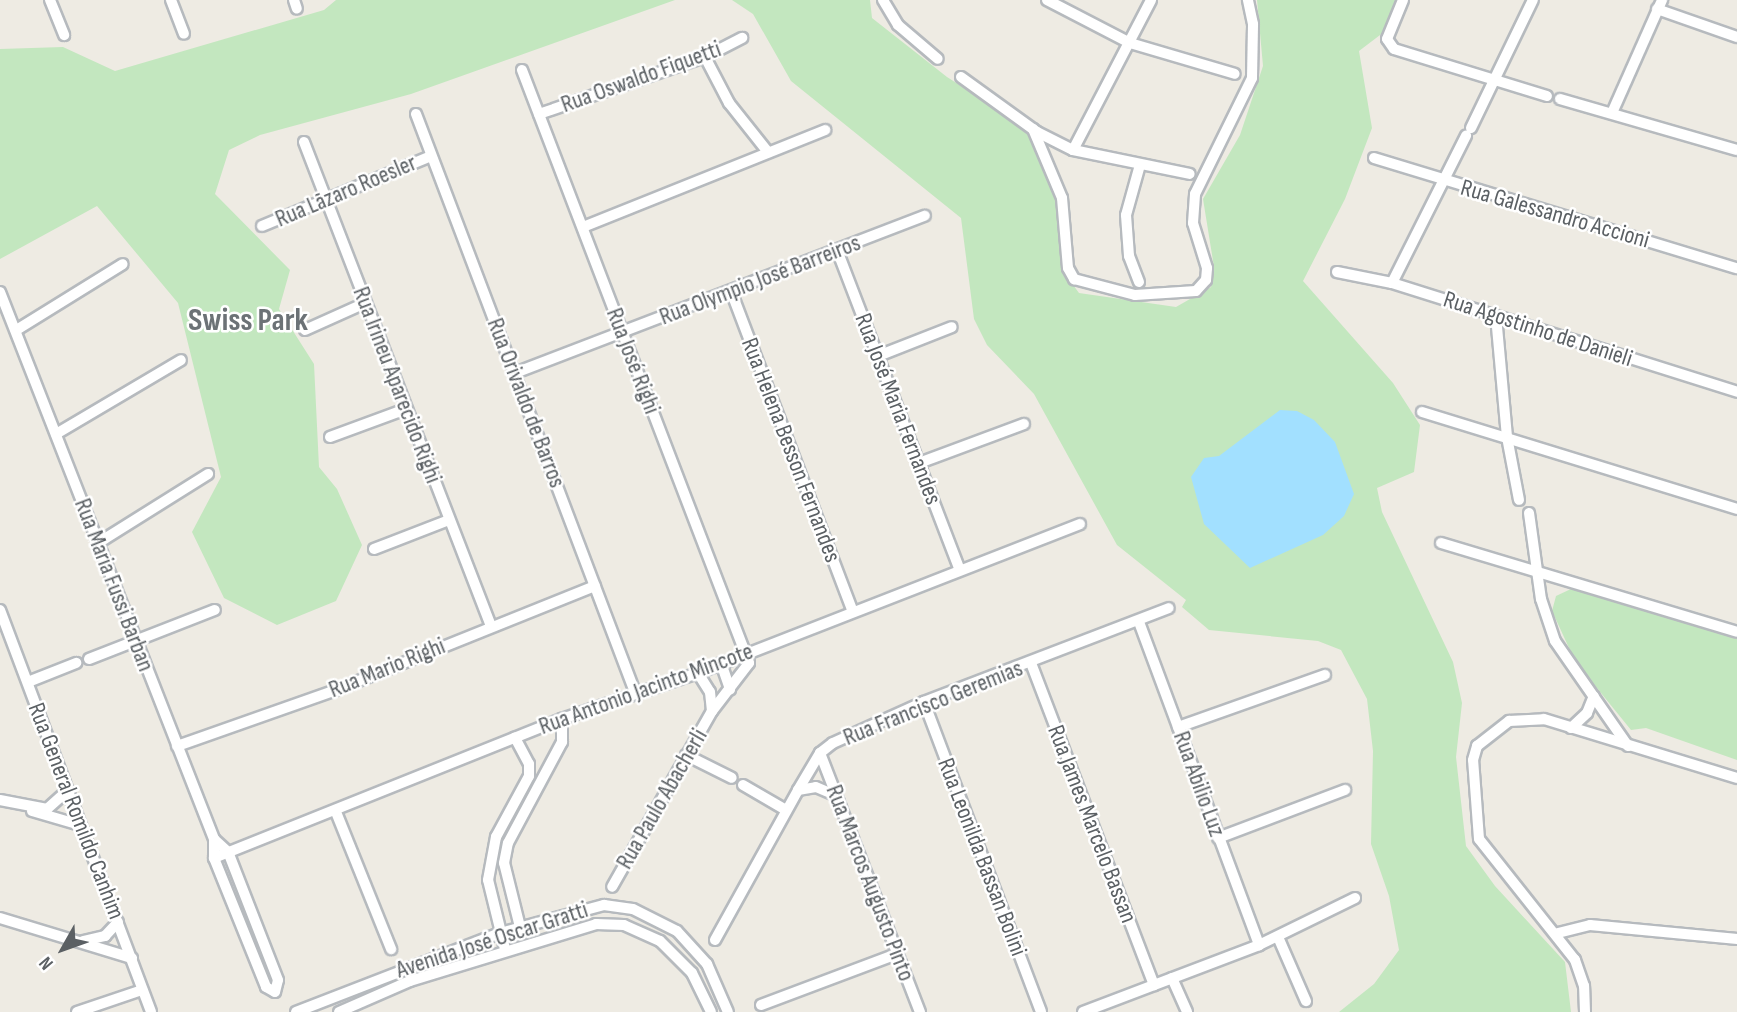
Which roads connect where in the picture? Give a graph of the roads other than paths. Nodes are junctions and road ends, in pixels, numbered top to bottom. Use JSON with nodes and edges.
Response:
{"nodes":[{"id":1,"x":50,"y":0,"type":"edge"},
{"id":2,"x":171,"y":0,"type":"edge"},
{"id":3,"x":883,"y":0,"type":"edge"},
{"id":4,"x":1047,"y":0,"type":"edge"},
{"id":5,"x":1152,"y":0,"type":"edge"},
{"id":6,"x":1248,"y":0,"type":"edge"},
{"id":7,"x":1403,"y":0,"type":"edge"},
{"id":8,"x":1533,"y":0,"type":"edge"},
{"id":9,"x":1659,"y":4,"type":"edge"},
{"id":10,"x":184,"y":34,"type":"dead end"},
{"id":11,"x":64,"y":36,"type":"dead end"},
{"id":12,"x":1737,"y":37,"type":"edge"},
{"id":13,"x":741,"y":38,"type":"dead end"},
{"id":14,"x":1130,"y":43,"type":"junction"},
{"id":15,"x":705,"y":57,"type":"junction"},
{"id":16,"x":938,"y":59,"type":"dead end"},
{"id":17,"x":522,"y":69,"type":"dead end"},
{"id":18,"x":1235,"y":74,"type":"dead end"},
{"id":19,"x":961,"y":77,"type":"dead end"},
{"id":20,"x":1495,"y":79,"type":"junction"},
{"id":21,"x":1547,"y":96,"type":"dead end"},
{"id":22,"x":1560,"y":99,"type":"dead end"},
{"id":23,"x":1612,"y":113,"type":"junction"},
{"id":24,"x":416,"y":114,"type":"dead end"},
{"id":25,"x":539,"y":114,"type":"junction"},
{"id":26,"x":1033,"y":129,"type":"junction"},
{"id":27,"x":825,"y":130,"type":"dead end"},
{"id":28,"x":304,"y":142,"type":"dead end"},
{"id":29,"x":1073,"y":150,"type":"junction"},
{"id":30,"x":1737,"y":150,"type":"edge"},
{"id":31,"x":768,"y":152,"type":"junction"},
{"id":32,"x":431,"y":156,"type":"junction"},
{"id":33,"x":1374,"y":158,"type":"dead end"},
{"id":34,"x":1140,"y":165,"type":"junction"},
{"id":35,"x":1190,"y":174,"type":"dead end"},
{"id":36,"x":1441,"y":181,"type":"junction"},
{"id":37,"x":328,"y":201,"type":"junction"},
{"id":38,"x":925,"y":216,"type":"dead end"},
{"id":39,"x":262,"y":226,"type":"dead end"},
{"id":40,"x":583,"y":227,"type":"junction"},
{"id":41,"x":837,"y":250,"type":"junction"},
{"id":42,"x":123,"y":264,"type":"dead end"},
{"id":43,"x":1737,"y":268,"type":"edge"},
{"id":44,"x":1337,"y":272,"type":"dead end"},
{"id":45,"x":1139,"y":282,"type":"dead end"},
{"id":46,"x":1392,"y":283,"type":"junction"},
{"id":47,"x":731,"y":291,"type":"junction"},
{"id":48,"x":0,"y":292,"type":"edge"},
{"id":49,"x":365,"y":303,"type":"junction"},
{"id":50,"x":1496,"y":316,"type":"junction"},
{"id":51,"x":952,"y":327,"type":"dead end"},
{"id":52,"x":18,"y":329,"type":"junction"},
{"id":53,"x":305,"y":330,"type":"dead end"},
{"id":54,"x":622,"y":334,"type":"junction"},
{"id":55,"x":878,"y":356,"type":"junction"},
{"id":56,"x":181,"y":360,"type":"dead end"},
{"id":57,"x":515,"y":373,"type":"junction"},
{"id":58,"x":1737,"y":392,"type":"edge"},
{"id":59,"x":406,"y":409,"type":"junction"},
{"id":60,"x":1422,"y":412,"type":"dead end"},
{"id":61,"x":1024,"y":424,"type":"dead end"},
{"id":62,"x":56,"y":434,"type":"junction"},
{"id":63,"x":330,"y":437,"type":"dead end"},
{"id":64,"x":1507,"y":437,"type":"junction"},
{"id":65,"x":919,"y":463,"type":"junction"},
{"id":66,"x":208,"y":474,"type":"dead end"},
{"id":67,"x":1519,"y":500,"type":"dead end"},
{"id":68,"x":1737,"y":509,"type":"edge"},
{"id":69,"x":1528,"y":513,"type":"dead end"},
{"id":70,"x":449,"y":520,"type":"junction"},
{"id":71,"x":1080,"y":524,"type":"dead end"},
{"id":72,"x":98,"y":543,"type":"junction"},
{"id":73,"x":1441,"y":543,"type":"dead end"},
{"id":74,"x":374,"y":549,"type":"dead end"},
{"id":75,"x":959,"y":568,"type":"junction"},
{"id":76,"x":1538,"y":572,"type":"junction"},
{"id":77,"x":595,"y":586,"type":"junction"},
{"id":78,"x":1169,"y":608,"type":"dead end"},
{"id":79,"x":0,"y":610,"type":"edge"},
{"id":80,"x":215,"y":610,"type":"dead end"},
{"id":81,"x":852,"y":610,"type":"junction"},
{"id":82,"x":1139,"y":622,"type":"junction"},
{"id":83,"x":491,"y":626,"type":"junction"},
{"id":84,"x":1737,"y":632,"type":"edge"},
{"id":85,"x":136,"y":641,"type":"junction"},
{"id":86,"x":747,"y":653,"type":"junction"},
{"id":87,"x":89,"y":659,"type":"dead end"},
{"id":88,"x":76,"y":663,"type":"dead end"},
{"id":89,"x":721,"y":663,"type":"junction"},
{"id":90,"x":1031,"y":663,"type":"junction"},
{"id":91,"x":698,"y":673,"type":"junction"},
{"id":92,"x":1325,"y":675,"type":"dead end"},
{"id":93,"x":28,"y":682,"type":"junction"},
{"id":94,"x":730,"y":689,"type":"junction"},
{"id":95,"x":635,"y":692,"type":"junction"},
{"id":96,"x":1594,"y":696,"type":"junction"},
{"id":97,"x":924,"y":702,"type":"junction"},
{"id":98,"x":712,"y":710,"type":"junction"},
{"id":99,"x":562,"y":719,"type":"junction"},
{"id":100,"x":1178,"y":727,"type":"junction"},
{"id":101,"x":1572,"y":728,"type":"junction"},
{"id":102,"x":515,"y":738,"type":"junction"},
{"id":103,"x":177,"y":746,"type":"junction"},
{"id":104,"x":1628,"y":746,"type":"junction"},
{"id":105,"x":820,"y":753,"type":"junction"},
{"id":106,"x":686,"y":755,"type":"junction"},
{"id":107,"x":732,"y":778,"type":"dead end"},
{"id":108,"x":1737,"y":778,"type":"edge"},
{"id":109,"x":743,"y":785,"type":"dead end"},
{"id":110,"x":798,"y":790,"type":"junction"},
{"id":111,"x":1345,"y":790,"type":"dead end"},
{"id":112,"x":67,"y":791,"type":"junction"},
{"id":113,"x":837,"y":796,"type":"junction"},
{"id":114,"x":0,"y":800,"type":"edge"},
{"id":115,"x":20,"y":806,"type":"junction"},
{"id":116,"x":786,"y":810,"type":"junction"},
{"id":117,"x":336,"y":812,"type":"junction"},
{"id":118,"x":80,"y":825,"type":"junction"},
{"id":119,"x":1218,"y":838,"type":"junction"},
{"id":120,"x":214,"y":839,"type":"junction"},
{"id":121,"x":228,"y":852,"type":"junction"},
{"id":122,"x":214,"y":858,"type":"junction"},
{"id":123,"x":612,"y":887,"type":"dead end"},
{"id":124,"x":1355,"y":898,"type":"dead end"},
{"id":125,"x":0,"y":918,"type":"edge"},
{"id":126,"x":118,"y":922,"type":"junction"},
{"id":127,"x":520,"y":927,"type":"junction"},
{"id":128,"x":500,"y":933,"type":"junction"},
{"id":129,"x":1558,"y":933,"type":"junction"},
{"id":130,"x":1278,"y":937,"type":"junction"},
{"id":131,"x":1737,"y":939,"type":"edge"},
{"id":132,"x":715,"y":940,"type":"dead end"},
{"id":133,"x":83,"y":941,"type":"junction"},
{"id":134,"x":525,"y":944,"type":"junction"},
{"id":135,"x":1259,"y":945,"type":"junction"},
{"id":136,"x":391,"y":949,"type":"dead end"},
{"id":137,"x":505,"y":949,"type":"junction"},
{"id":138,"x":897,"y":954,"type":"junction"},
{"id":139,"x":132,"y":958,"type":"junction"},
{"id":140,"x":1172,"y":978,"type":"junction"},
{"id":141,"x":1154,"y":985,"type":"junction"},
{"id":142,"x":142,"y":990,"type":"junction"},
{"id":143,"x":1306,"y":1001,"type":"dead end"},
{"id":144,"x":761,"y":1005,"type":"dead end"},
{"id":145,"x":77,"y":1012,"type":"edge"},
{"id":146,"x":151,"y":1012,"type":"edge"},
{"id":147,"x":296,"y":1012,"type":"edge"},
{"id":148,"x":339,"y":1012,"type":"edge"},
{"id":149,"x":711,"y":1012,"type":"edge"},
{"id":150,"x":728,"y":1012,"type":"edge"},
{"id":151,"x":920,"y":1012,"type":"edge"},
{"id":152,"x":1041,"y":1012,"type":"edge"},
{"id":153,"x":1083,"y":1012,"type":"edge"},
{"id":154,"x":1187,"y":1012,"type":"edge"},
{"id":155,"x":1585,"y":1012,"type":"edge"}],
"edges":[{"from":1,"to":11,"type":"street"},
{"from":2,"to":10,"type":"street"},
{"from":3,"to":16,"type":"street"},
{"from":4,"to":14,"type":"street"},
{"from":5,"to":14,"type":"street"},
{"from":6,"to":26,"type":"street"},
{"from":7,"to":20,"type":"street"},
{"from":8,"to":20,"type":"street"},
{"from":9,"to":12,"type":"street"},
{"from":9,"to":23,"type":"street"},
{"from":13,"to":15,"type":"street","name":"Rua Oswaldo Fiquetti"},
{"from":14,"to":18,"type":"street"},
{"from":14,"to":29,"type":"street"},
{"from":15,"to":25,"type":"street","name":"Rua Oswaldo Fiquetti"},
{"from":15,"to":31,"type":"street"},
{"from":17,"to":25,"type":"street","name":"Rua José Righi"},
{"from":19,"to":26,"type":"street"},
{"from":20,"to":21,"type":"street"},
{"from":20,"to":36,"type":"street"},
{"from":22,"to":23,"type":"street"},
{"from":23,"to":30,"type":"street"},
{"from":24,"to":32,"type":"street","name":"Rua Orivaldo de Barros"},
{"from":25,"to":40,"type":"street","name":"Rua José Righi"},
{"from":26,"to":29,"type":"street"},
{"from":27,"to":31,"type":"street"},
{"from":28,"to":37,"type":"street","name":"Rua Irineu Aparecido Righi"},
{"from":29,"to":34,"type":"street"},
{"from":31,"to":40,"type":"street"},
{"from":32,"to":37,"type":"street","name":"Rua Lãzaro Roesler"},
{"from":32,"to":57,"type":"street","name":"Rua Orivaldo de Barros"},
{"from":33,"to":36,"type":"street","name":"Rua Galessandro Accioni"},
{"from":34,"to":35,"type":"street"},
{"from":34,"to":45,"type":"street"},
{"from":36,"to":43,"type":"street","name":"Rua Galessandro Accioni"},
{"from":36,"to":46,"type":"street"},
{"from":37,"to":39,"type":"street","name":"Rua Lãzaro Roesler"},
{"from":37,"to":49,"type":"street","name":"Rua Irineu Aparecido Righi"},
{"from":38,"to":41,"type":"street","name":"Rua Olympio José Barreiros"},
{"from":40,"to":54,"type":"street","name":"Rua José Righi"},
{"from":41,"to":47,"type":"street","name":"Rua Olympio José Barreiros"},
{"from":41,"to":55,"type":"street","name":"Rua José Maria Fernandes"},
{"from":42,"to":52,"type":"street"},
{"from":44,"to":46,"type":"street","name":"Rua Agostinho de Danieli"},
{"from":46,"to":50,"type":"street","name":"Rua Agostinho de Danieli"},
{"from":47,"to":54,"type":"street","name":"Rua Olympio José Barreiros"},
{"from":47,"to":81,"type":"street","name":"Rua Helena Besson Fernandes"},
{"from":48,"to":52,"type":"street"},
{"from":49,"to":53,"type":"street"},
{"from":49,"to":59,"type":"street","name":"Rua Irineu Aparecido Righi"},
{"from":50,"to":58,"type":"street","name":"Rua Agostinho de Danieli"},
{"from":50,"to":64,"type":"street"},
{"from":51,"to":55,"type":"street"},
{"from":52,"to":62,"type":"street","name":"Rua Maria Fussi Barban"},
{"from":54,"to":57,"type":"street","name":"Rua Olympio José Barreiros"},
{"from":54,"to":86,"type":"street","name":"Rua José Righi"},
{"from":55,"to":65,"type":"street","name":"Rua José Maria Fernandes"},
{"from":56,"to":62,"type":"street"},
{"from":57,"to":77,"type":"street","name":"Rua Orivaldo de Barros"},
{"from":59,"to":63,"type":"street"},
{"from":59,"to":70,"type":"street","name":"Rua Irineu Aparecido Righi"},
{"from":60,"to":64,"type":"street"},
{"from":61,"to":65,"type":"street"},
{"from":62,"to":72,"type":"street","name":"Rua Maria Fussi Barban"},
{"from":64,"to":67,"type":"street"},
{"from":64,"to":68,"type":"street"},
{"from":65,"to":75,"type":"street","name":"Rua José Maria Fernandes"},
{"from":66,"to":72,"type":"street"},
{"from":69,"to":76,"type":"street"},
{"from":70,"to":74,"type":"street"},
{"from":70,"to":83,"type":"street","name":"Rua Irineu Aparecido Righi"},
{"from":71,"to":75,"type":"street","name":"Rua Antonio Jacinto Mincote"},
{"from":72,"to":85,"type":"street","name":"Rua Maria Fussi Barban"},
{"from":73,"to":76,"type":"street"},
{"from":75,"to":81,"type":"street","name":"Rua Antonio Jacinto Mincote"},
{"from":76,"to":84,"type":"street"},
{"from":76,"to":96,"type":"street"},
{"from":77,"to":83,"type":"street","name":"Rua Mario Righi"},
{"from":77,"to":95,"type":"street","name":"Rua Orivaldo de Barros"},
{"from":78,"to":82,"type":"street","name":"Rua Francisco Geremias"},
{"from":79,"to":93,"type":"street","name":"Rua General Romildo Canhim"},
{"from":80,"to":85,"type":"street"},
{"from":81,"to":86,"type":"street","name":"Rua Antonio Jacinto Mincote"},
{"from":82,"to":90,"type":"street","name":"Rua Francisco Geremias"},
{"from":82,"to":100,"type":"street","name":"Rua Abilio Luz"},
{"from":83,"to":103,"type":"street","name":"Rua Mario Righi"},
{"from":85,"to":87,"type":"street"},
{"from":85,"to":103,"type":"street","name":"Rua Maria Fussi Barban"},
{"from":86,"to":89,"type":"street","name":"Rua Antonio Jacinto Mincote"},
{"from":86,"to":94,"type":"street","name":"Rua Paulo Abacherli"},
{"from":88,"to":93,"type":"street"},
{"from":89,"to":91,"type":"street","name":"Rua Antonio Jacinto Mincote"},
{"from":89,"to":94,"type":"street"},
{"from":90,"to":97,"type":"street","name":"Rua Francisco Geremias"},
{"from":90,"to":141,"type":"street","name":"Rua James Marcelo Bassan"},
{"from":91,"to":95,"type":"street","name":"Rua Antonio Jacinto Mincote"},
{"from":91,"to":98,"type":"street","name":"Rua Paulo Abacherli"},
{"from":92,"to":100,"type":"street"},
{"from":93,"to":112,"type":"street","name":"Rua General Romildo Canhim"},
{"from":94,"to":98,"type":"street","name":"Rua Paulo Abacherli"},
{"from":95,"to":99,"type":"street","name":"Rua Antonio Jacinto Mincote"},
{"from":96,"to":101,"type":"street"},
{"from":96,"to":104,"type":"street"},
{"from":97,"to":105,"type":"street","name":"Rua Francisco Geremias"},
{"from":97,"to":152,"type":"street","name":"Rua Leonilda Bassan Bolini"},
{"from":98,"to":106,"type":"street","name":"Rua Paulo Abacherli"},
{"from":99,"to":102,"type":"street","name":"Rua Antonio Jacinto Mincote"},
{"from":99,"to":127,"type":"street"},
{"from":100,"to":119,"type":"street","name":"Rua Abilio Luz"},
{"from":101,"to":104,"type":"street"},
{"from":101,"to":129,"type":"street"},
{"from":102,"to":117,"type":"street","name":"Rua Antonio Jacinto Mincote"},
{"from":102,"to":128,"type":"street"},
{"from":103,"to":120,"type":"street","name":"Rua Maria Fussi Barban"},
{"from":104,"to":108,"type":"street"},
{"from":105,"to":110,"type":"street","name":"Rua Francisco Geremias"},
{"from":105,"to":113,"type":"street","name":"Rua Marcos Augusto Pinto"},
{"from":106,"to":107,"type":"street"},
{"from":106,"to":123,"type":"street","name":"Rua Paulo Abacherli"},
{"from":109,"to":116,"type":"street"},
{"from":110,"to":113,"type":"street"},
{"from":110,"to":116,"type":"street","name":"Rua Francisco Geremias"},
{"from":111,"to":119,"type":"street"},
{"from":112,"to":115,"type":"street"},
{"from":112,"to":118,"type":"street","name":"Rua General Romildo Canhim"},
{"from":113,"to":138,"type":"street","name":"Rua Marcos Augusto Pinto"},
{"from":114,"to":115,"type":"street"},
{"from":115,"to":118,"type":"street"},
{"from":116,"to":132,"type":"street","name":"Rua Francisco Geremias"},
{"from":117,"to":121,"type":"street","name":"Rua Antonio Jacinto Mincote"},
{"from":117,"to":136,"type":"street"},
{"from":118,"to":126,"type":"street","name":"Rua General Romildo Canhim"},
{"from":119,"to":135,"type":"street","name":"Rua Abilio Luz"},
{"from":120,"to":121,"type":"street","name":"Rua Maria Fussi Barban"},
{"from":120,"to":122,"type":"street","name":"Rua Maria Fussi Barban"},
{"from":121,"to":122,"type":"street","name":"Rua Antonio Jacinto Mincote"},
{"from":121,"to":122,"type":"street"},
{"from":124,"to":130,"type":"street"},
{"from":125,"to":133,"type":"street"},
{"from":126,"to":133,"type":"street"},
{"from":126,"to":139,"type":"street","name":"Rua General Romildo Canhim"},
{"from":127,"to":128,"type":"street","name":"Avenida José Oscar Gratti"},
{"from":127,"to":134,"type":"street"},
{"from":127,"to":150,"type":"street","name":"Avenida José Oscar Gratti"},
{"from":128,"to":137,"type":"street"},
{"from":128,"to":147,"type":"street","name":"Avenida José Oscar Gratti"},
{"from":129,"to":131,"type":"street"},
{"from":129,"to":155,"type":"street"},
{"from":130,"to":135,"type":"street"},
{"from":130,"to":143,"type":"street"},
{"from":133,"to":139,"type":"street"},
{"from":134,"to":137,"type":"street","name":"Avenida José Oscar Gratti"},
{"from":134,"to":149,"type":"street","name":"Avenida José Oscar Gratti"},
{"from":135,"to":140,"type":"street"},
{"from":137,"to":148,"type":"street","name":"Avenida José Oscar Gratti"},
{"from":138,"to":144,"type":"street"},
{"from":138,"to":151,"type":"street","name":"Rua Marcos Augusto Pinto"},
{"from":139,"to":142,"type":"street","name":"Rua General Romildo Canhim"},
{"from":140,"to":141,"type":"street"},
{"from":140,"to":154,"type":"street"},
{"from":141,"to":153,"type":"street"},
{"from":142,"to":145,"type":"street"},
{"from":142,"to":146,"type":"street","name":"Rua General Romildo Canhim"}]}
